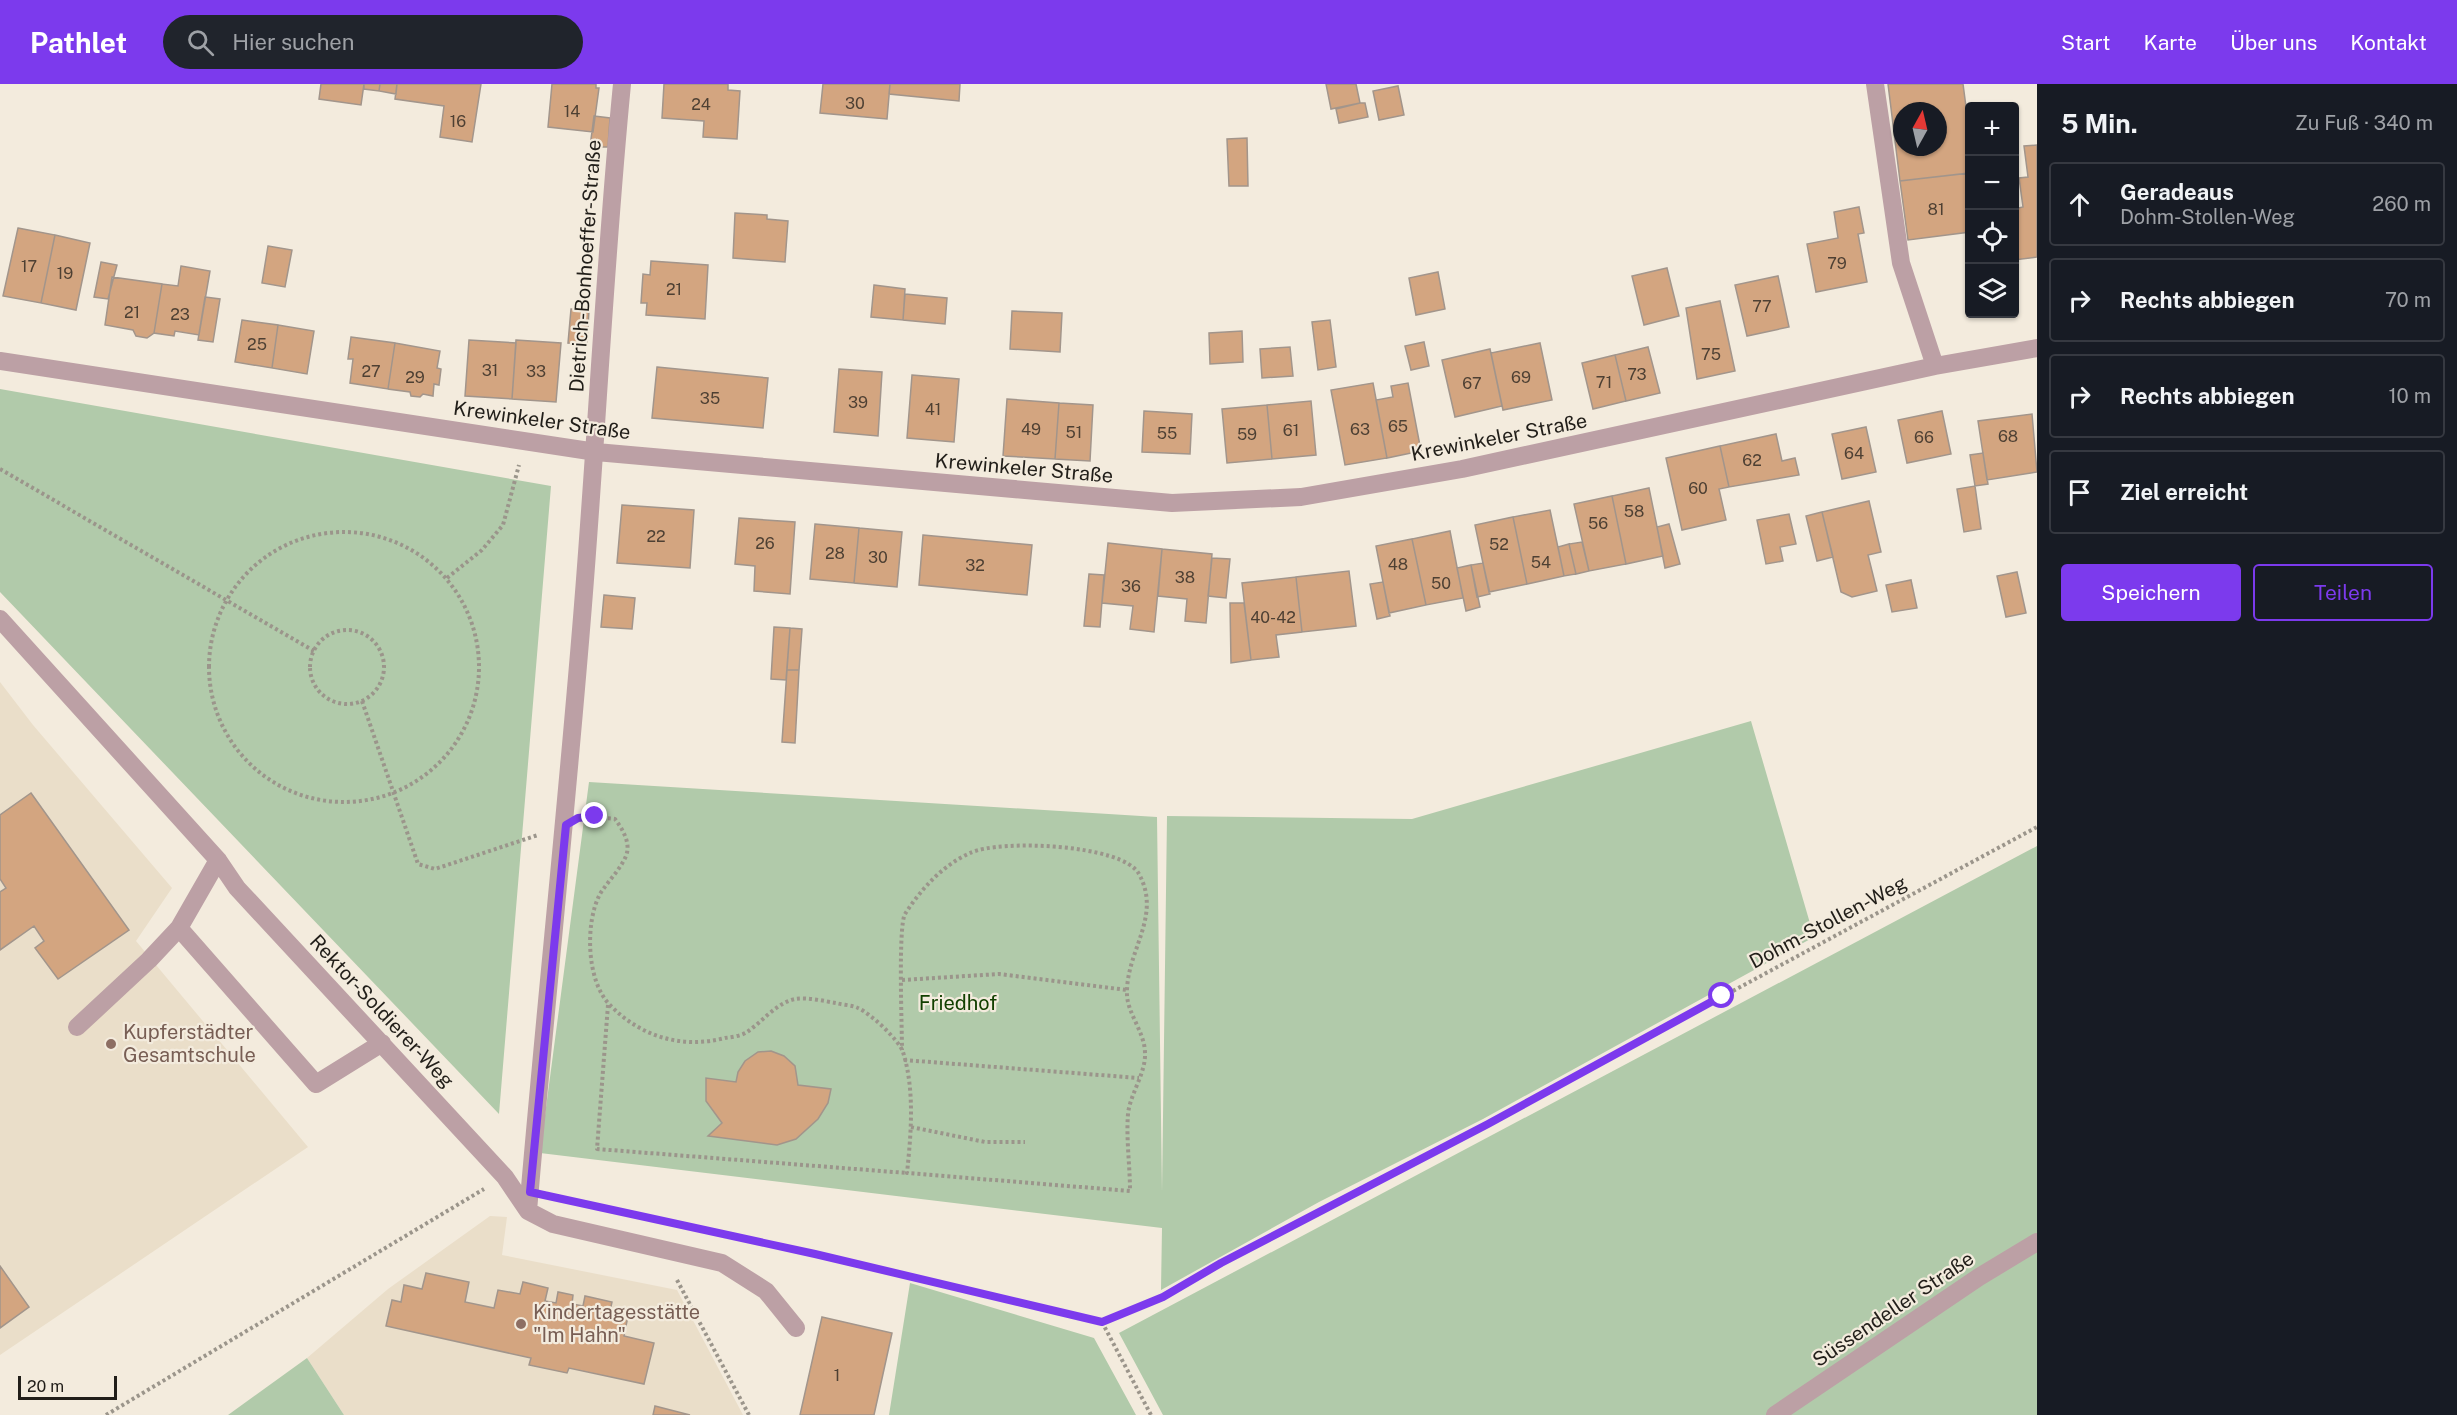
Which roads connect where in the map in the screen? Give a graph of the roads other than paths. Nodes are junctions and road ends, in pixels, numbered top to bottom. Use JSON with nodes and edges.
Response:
{"nodes":[{"id":1,"x":622,"y":84,"type":"edge"},
{"id":2,"x":1875,"y":84,"type":"edge"},
{"id":3,"x":2037,"y":348,"type":"edge"},
{"id":4,"x":0,"y":361,"type":"edge"},
{"id":5,"x":1935,"y":366,"type":"junction"},
{"id":6,"x":596,"y":452,"type":"junction"},
{"id":7,"x":0,"y":619,"type":"edge"},
{"id":8,"x":218,"y":860,"type":"junction"},
{"id":9,"x":179,"y":928,"type":"junction"},
{"id":10,"x":77,"y":1027,"type":"dead end"},
{"id":11,"x":382,"y":1043,"type":"junction"},
{"id":12,"x":528,"y":1211,"type":"junction"},
{"id":13,"x":2037,"y":1242,"type":"edge"},
{"id":14,"x":796,"y":1328,"type":"dead end"},
{"id":15,"x":1775,"y":1415,"type":"edge"}],
"edges":[{"from":1,"to":6,"type":"street","name":"Dietrich-Bonhoeffer-Straße"},
{"from":2,"to":5,"type":"street"},
{"from":3,"to":5,"type":"street","name":"Krewinkeler Straße"},
{"from":4,"to":6,"type":"street","name":"Krewinkeler Straße"},
{"from":5,"to":6,"type":"street","name":"Krewinkeler Straße"},
{"from":6,"to":12,"type":"street","name":"Dietrich-Bonhoeffer-Straße"},
{"from":7,"to":8,"type":"street","name":"Rektor-Soldierer-Weg"},
{"from":8,"to":9,"type":"street"},
{"from":8,"to":11,"type":"street","name":"Rektor-Soldierer-Weg"},
{"from":9,"to":10,"type":"street"},
{"from":9,"to":11,"type":"street"},
{"from":11,"to":12,"type":"street","name":"Rektor-Soldierer-Weg"},
{"from":12,"to":14,"type":"street","name":"Rektor-Soldierer-Weg"},
{"from":13,"to":15,"type":"street","name":"Süssendeller Straße"}]}
